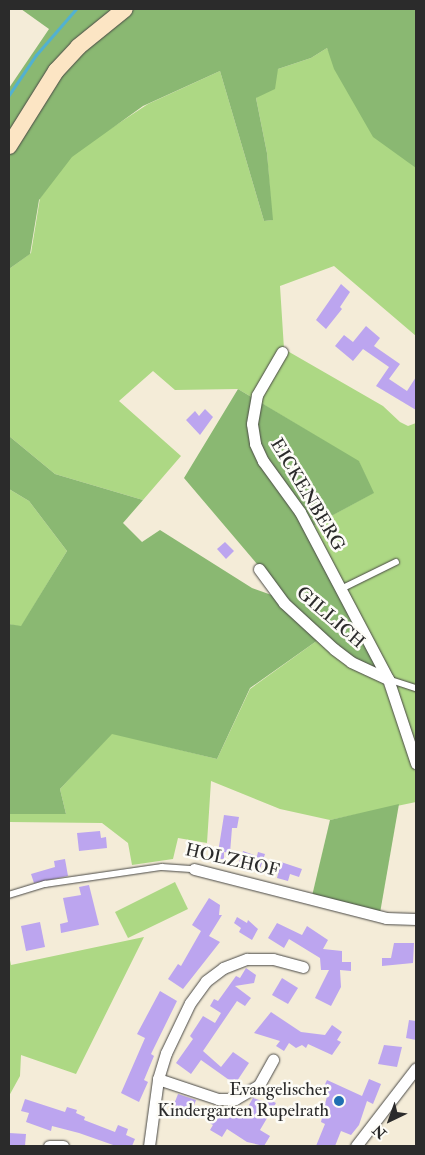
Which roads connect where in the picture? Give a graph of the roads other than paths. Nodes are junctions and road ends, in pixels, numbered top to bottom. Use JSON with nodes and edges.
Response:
{"nodes":[{"id":1,"x":125,"y":9,"type":"edge"},
{"id":2,"x":9,"y":146,"type":"edge"},
{"id":3,"x":282,"y":352,"type":"dead end"},
{"id":4,"x":396,"y":562,"type":"dead end"},
{"id":5,"x":259,"y":569,"type":"dead end"},
{"id":6,"x":341,"y":589,"type":"junction"},
{"id":7,"x":388,"y":679,"type":"junction"},
{"id":8,"x":416,"y":688,"type":"edge"},
{"id":9,"x":416,"y":763,"type":"edge"},
{"id":10,"x":194,"y":869,"type":"joint"},
{"id":11,"x":9,"y":895,"type":"edge"},
{"id":12,"x":416,"y":919,"type":"edge"},
{"id":13,"x":303,"y":967,"type":"dead end"},
{"id":14,"x":273,"y":1060,"type":"dead end"},
{"id":15,"x":416,"y":1068,"type":"edge"},
{"id":16,"x":158,"y":1079,"type":"junction"},
{"id":17,"x":49,"y":1146,"type":"edge"},
{"id":18,"x":63,"y":1146,"type":"edge"},
{"id":19,"x":150,"y":1146,"type":"edge"},
{"id":20,"x":356,"y":1146,"type":"edge"}],
"edges":[{"from":1,"to":2,"type":"main road"},
{"from":3,"to":6,"type":"street","name":"EICKENBERG"},
{"from":4,"to":6,"type":"lane"},
{"from":5,"to":7,"type":"street","name":"GILLICH"},
{"from":6,"to":7,"type":"street","name":"EICKENBERG"},
{"from":7,"to":8,"type":"lane"},
{"from":7,"to":9,"type":"street","name":"EICKENBERG"},
{"from":10,"to":11,"type":"lane","name":"HOLZHOF"},
{"from":10,"to":12,"type":"street","name":"HOLZHOF"},
{"from":13,"to":16,"type":"street"},
{"from":14,"to":16,"type":"street"},
{"from":15,"to":20,"type":"street"},
{"from":16,"to":19,"type":"street"},
{"from":17,"to":18,"type":"street"}]}
